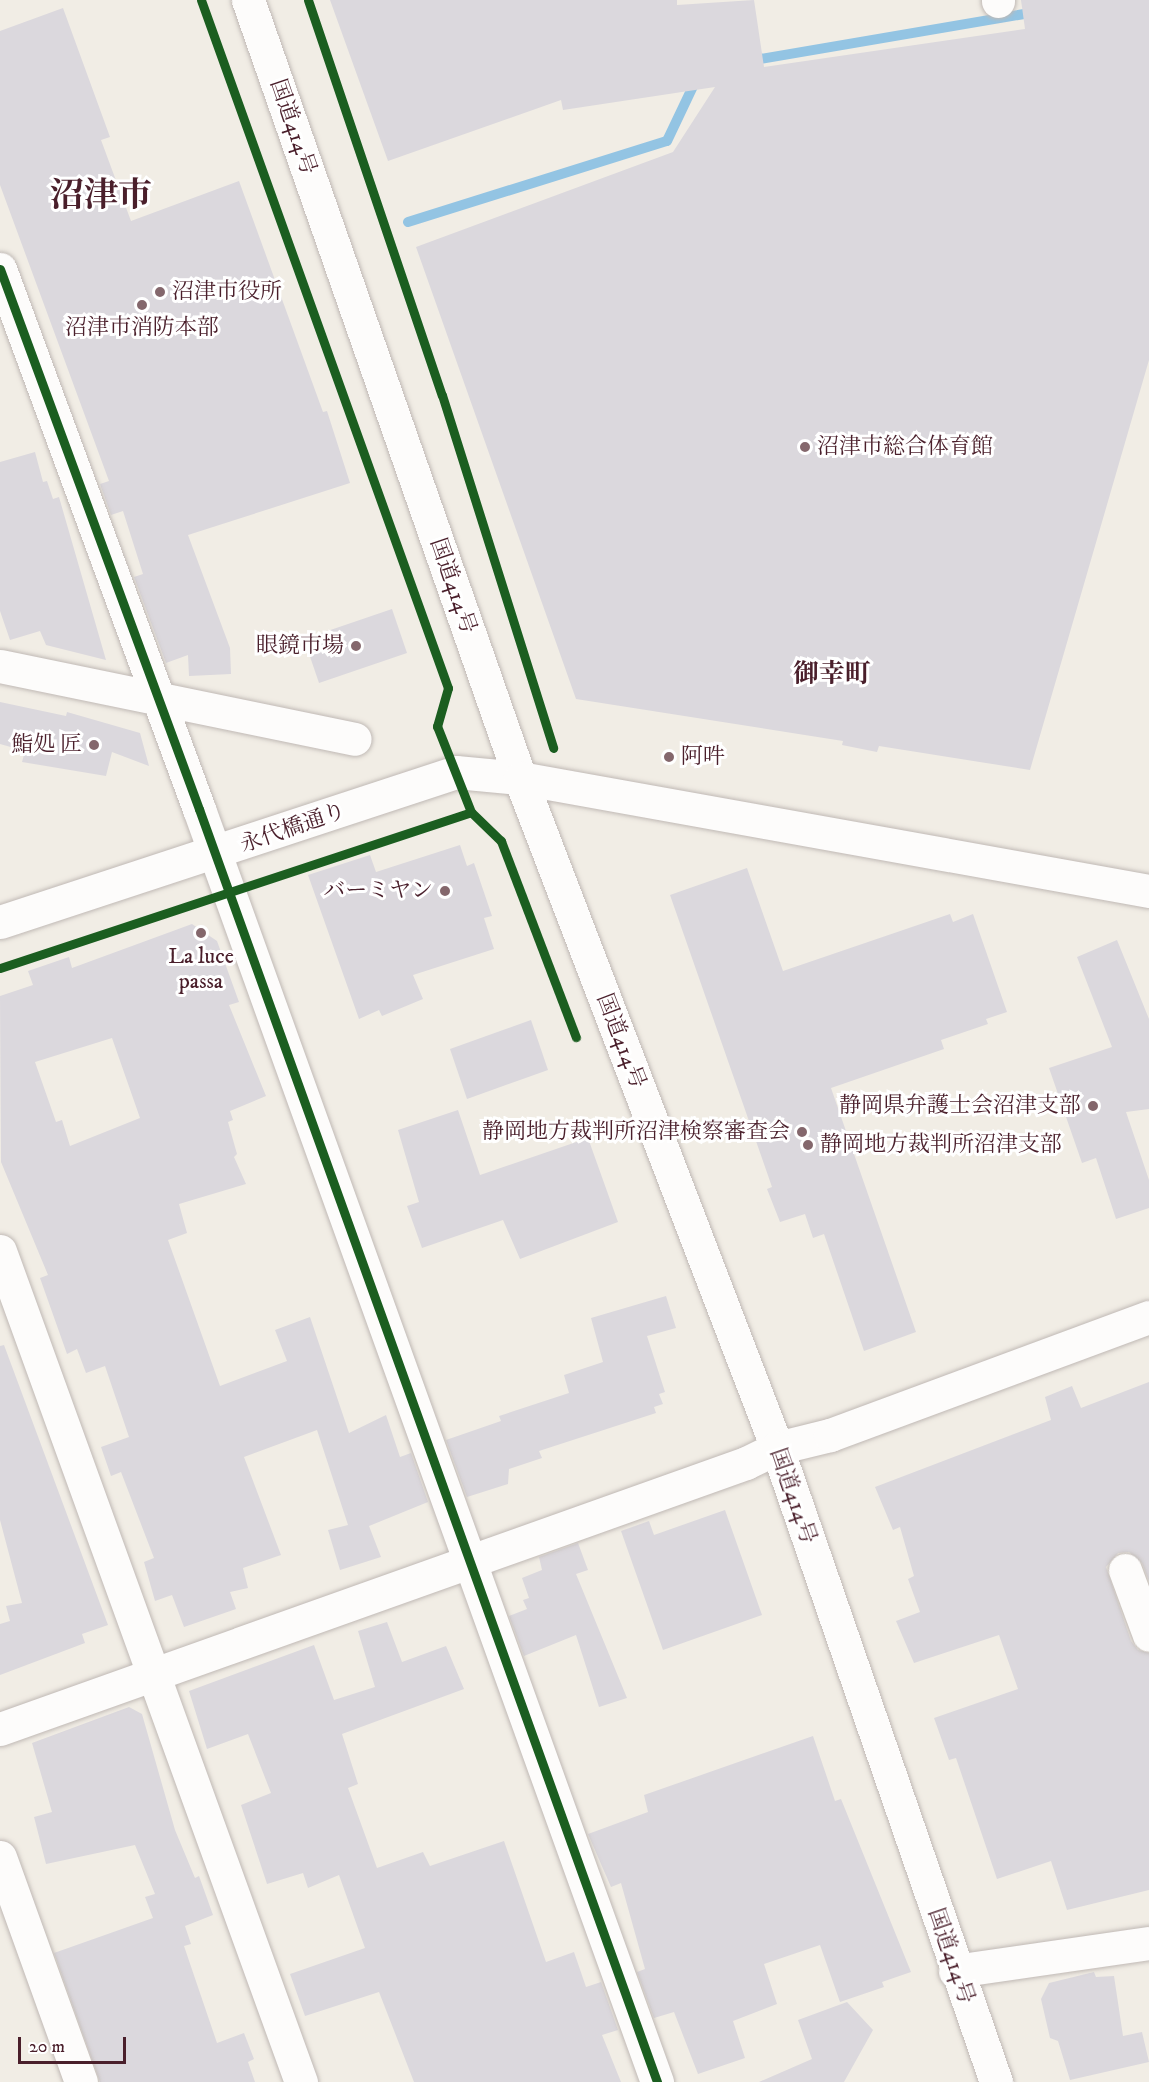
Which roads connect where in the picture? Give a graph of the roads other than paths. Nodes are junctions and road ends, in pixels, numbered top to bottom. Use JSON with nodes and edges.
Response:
{"nodes":[{"id":1,"x":248,"y":0,"type":"edge"},
{"id":2,"x":0,"y":269,"type":"edge"},
{"id":3,"x":0,"y":666,"type":"edge"},
{"id":4,"x":157,"y":698,"type":"junction"},
{"id":5,"x":355,"y":739,"type":"dead end"},
{"id":6,"x":520,"y":778,"type":"junction"},
{"id":7,"x":215,"y":855,"type":"junction"},
{"id":8,"x":1149,"y":891,"type":"edge"},
{"id":9,"x":0,"y":922,"type":"edge"},
{"id":10,"x":0,"y":1251,"type":"edge"},
{"id":11,"x":1149,"y":1317,"type":"edge"},
{"id":12,"x":777,"y":1448,"type":"junction"},
{"id":13,"x":468,"y":1560,"type":"junction"},
{"id":14,"x":1125,"y":1570,"type":"dead end"},
{"id":15,"x":1149,"y":1635,"type":"edge"},
{"id":16,"x":154,"y":1675,"type":"junction"},
{"id":17,"x":0,"y":1729,"type":"edge"},
{"id":18,"x":0,"y":1857,"type":"edge"},
{"id":19,"x":1149,"y":1943,"type":"edge"},
{"id":20,"x":955,"y":1971,"type":"junction"},
{"id":21,"x":81,"y":2082,"type":"edge"},
{"id":22,"x":301,"y":2082,"type":"edge"},
{"id":23,"x":657,"y":2082,"type":"edge"},
{"id":24,"x":996,"y":2082,"type":"edge"}],
"edges":[{"from":1,"to":6,"type":"main road","name":"国道414号"},
{"from":2,"to":4,"type":"main road"},
{"from":3,"to":4,"type":"main road"},
{"from":4,"to":5,"type":"main road"},
{"from":4,"to":7,"type":"main road"},
{"from":6,"to":7,"type":"main road","name":"永代橋通り"},
{"from":6,"to":8,"type":"main road","name":"永代橋通り"},
{"from":6,"to":12,"type":"main road","name":"国道414号"},
{"from":7,"to":9,"type":"main road","name":"永代橋通り"},
{"from":7,"to":13,"type":"main road"},
{"from":10,"to":16,"type":"main road"},
{"from":11,"to":12,"type":"main road"},
{"from":12,"to":13,"type":"main road"},
{"from":12,"to":20,"type":"main road","name":"国道414号"},
{"from":13,"to":16,"type":"main road"},
{"from":13,"to":23,"type":"main road"},
{"from":14,"to":15,"type":"main road"},
{"from":16,"to":17,"type":"main road"},
{"from":16,"to":22,"type":"main road"},
{"from":18,"to":21,"type":"main road"},
{"from":19,"to":20,"type":"main road"},
{"from":20,"to":24,"type":"main road","name":"国道414号"}]}
